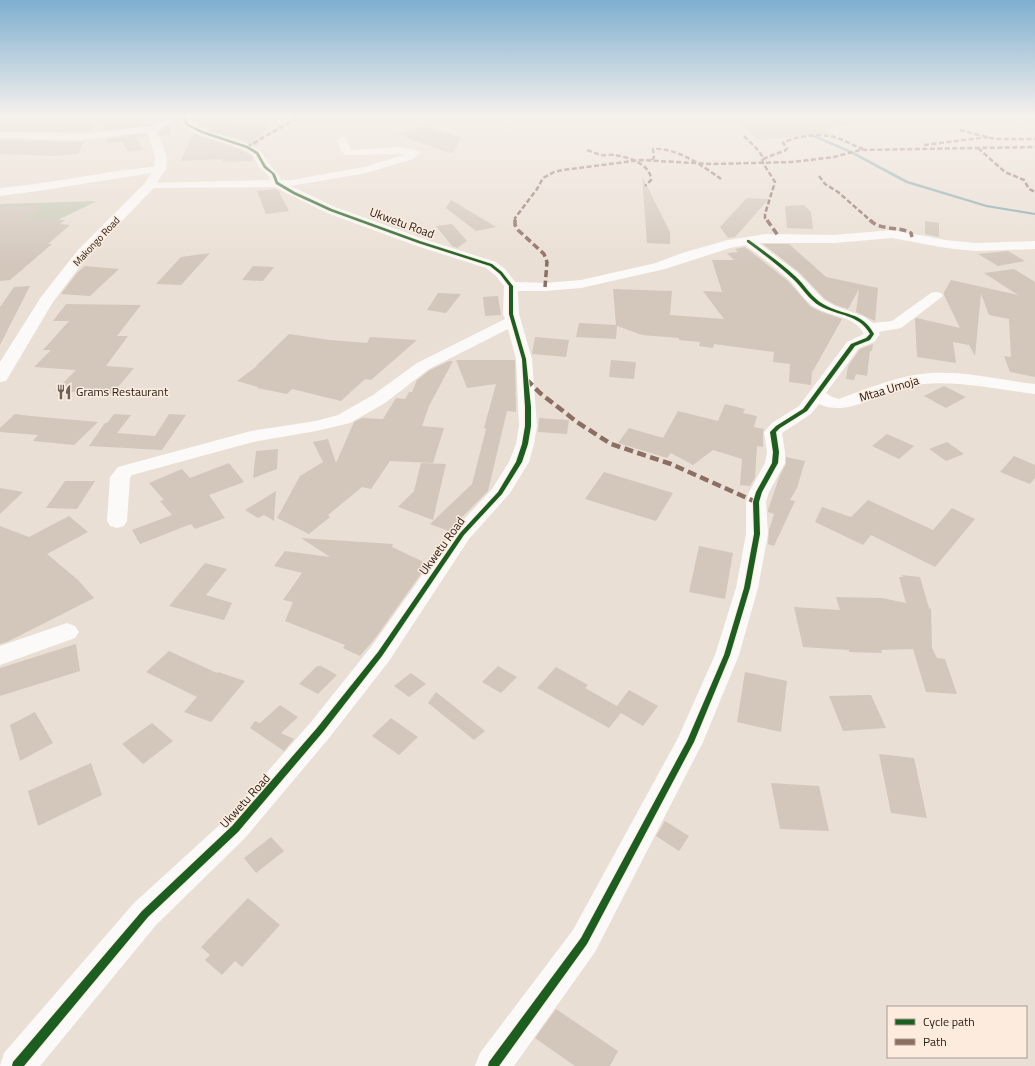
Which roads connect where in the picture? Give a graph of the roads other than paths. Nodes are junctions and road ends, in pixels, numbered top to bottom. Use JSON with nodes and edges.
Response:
{"nodes":[{"id":1,"x":160,"y":165,"type":"edge"},
{"id":2,"x":264,"y":165,"type":"edge"},
{"id":3,"x":383,"y":165,"type":"edge"},
{"id":4,"x":160,"y":169,"type":"junction"},
{"id":5,"x":277,"y":183,"type":"junction"},
{"id":6,"x":149,"y":186,"type":"junction"},
{"id":7,"x":5,"y":191,"type":"edge"},
{"id":8,"x":0,"y":196,"type":"edge"},
{"id":9,"x":748,"y":241,"type":"junction"},
{"id":10,"x":1035,"y":246,"type":"edge"},
{"id":11,"x":511,"y":286,"type":"junction"},
{"id":12,"x":936,"y":296,"type":"dead end"},
{"id":13,"x":513,"y":321,"type":"junction"},
{"id":14,"x":869,"y":328,"type":"junction"},
{"id":15,"x":0,"y":377,"type":"edge"},
{"id":16,"x":1035,"y":389,"type":"edge"},
{"id":17,"x":818,"y":395,"type":"junction"},
{"id":18,"x":116,"y":521,"type":"dead end"},
{"id":19,"x":67,"y":632,"type":"dead end"},
{"id":20,"x":0,"y":656,"type":"edge"},
{"id":21,"x":17,"y":1066,"type":"edge"},
{"id":22,"x":493,"y":1066,"type":"edge"}],
"edges":[{"from":1,"to":4,"type":"street"},
{"from":2,"to":5,"type":"street","name":"Ukwetu Road"},
{"from":3,"to":5,"type":"street"},
{"from":4,"to":6,"type":"street","name":"Makongo Road"},
{"from":4,"to":7,"type":"street"},
{"from":5,"to":6,"type":"street"},
{"from":5,"to":11,"type":"street","name":"Ukwetu Road"},
{"from":6,"to":15,"type":"street","name":"Makongo Road"},
{"from":7,"to":8,"type":"street"},
{"from":9,"to":10,"type":"street"},
{"from":9,"to":11,"type":"street"},
{"from":9,"to":14,"type":"street"},
{"from":11,"to":13,"type":"street","name":"Ukwetu Road"},
{"from":12,"to":14,"type":"street"},
{"from":13,"to":18,"type":"street"},
{"from":13,"to":21,"type":"street","name":"Ukwetu Road"},
{"from":14,"to":17,"type":"street"},
{"from":16,"to":17,"type":"street","name":"Mtaa Umoja"},
{"from":17,"to":22,"type":"street"},
{"from":19,"to":20,"type":"street"}]}
